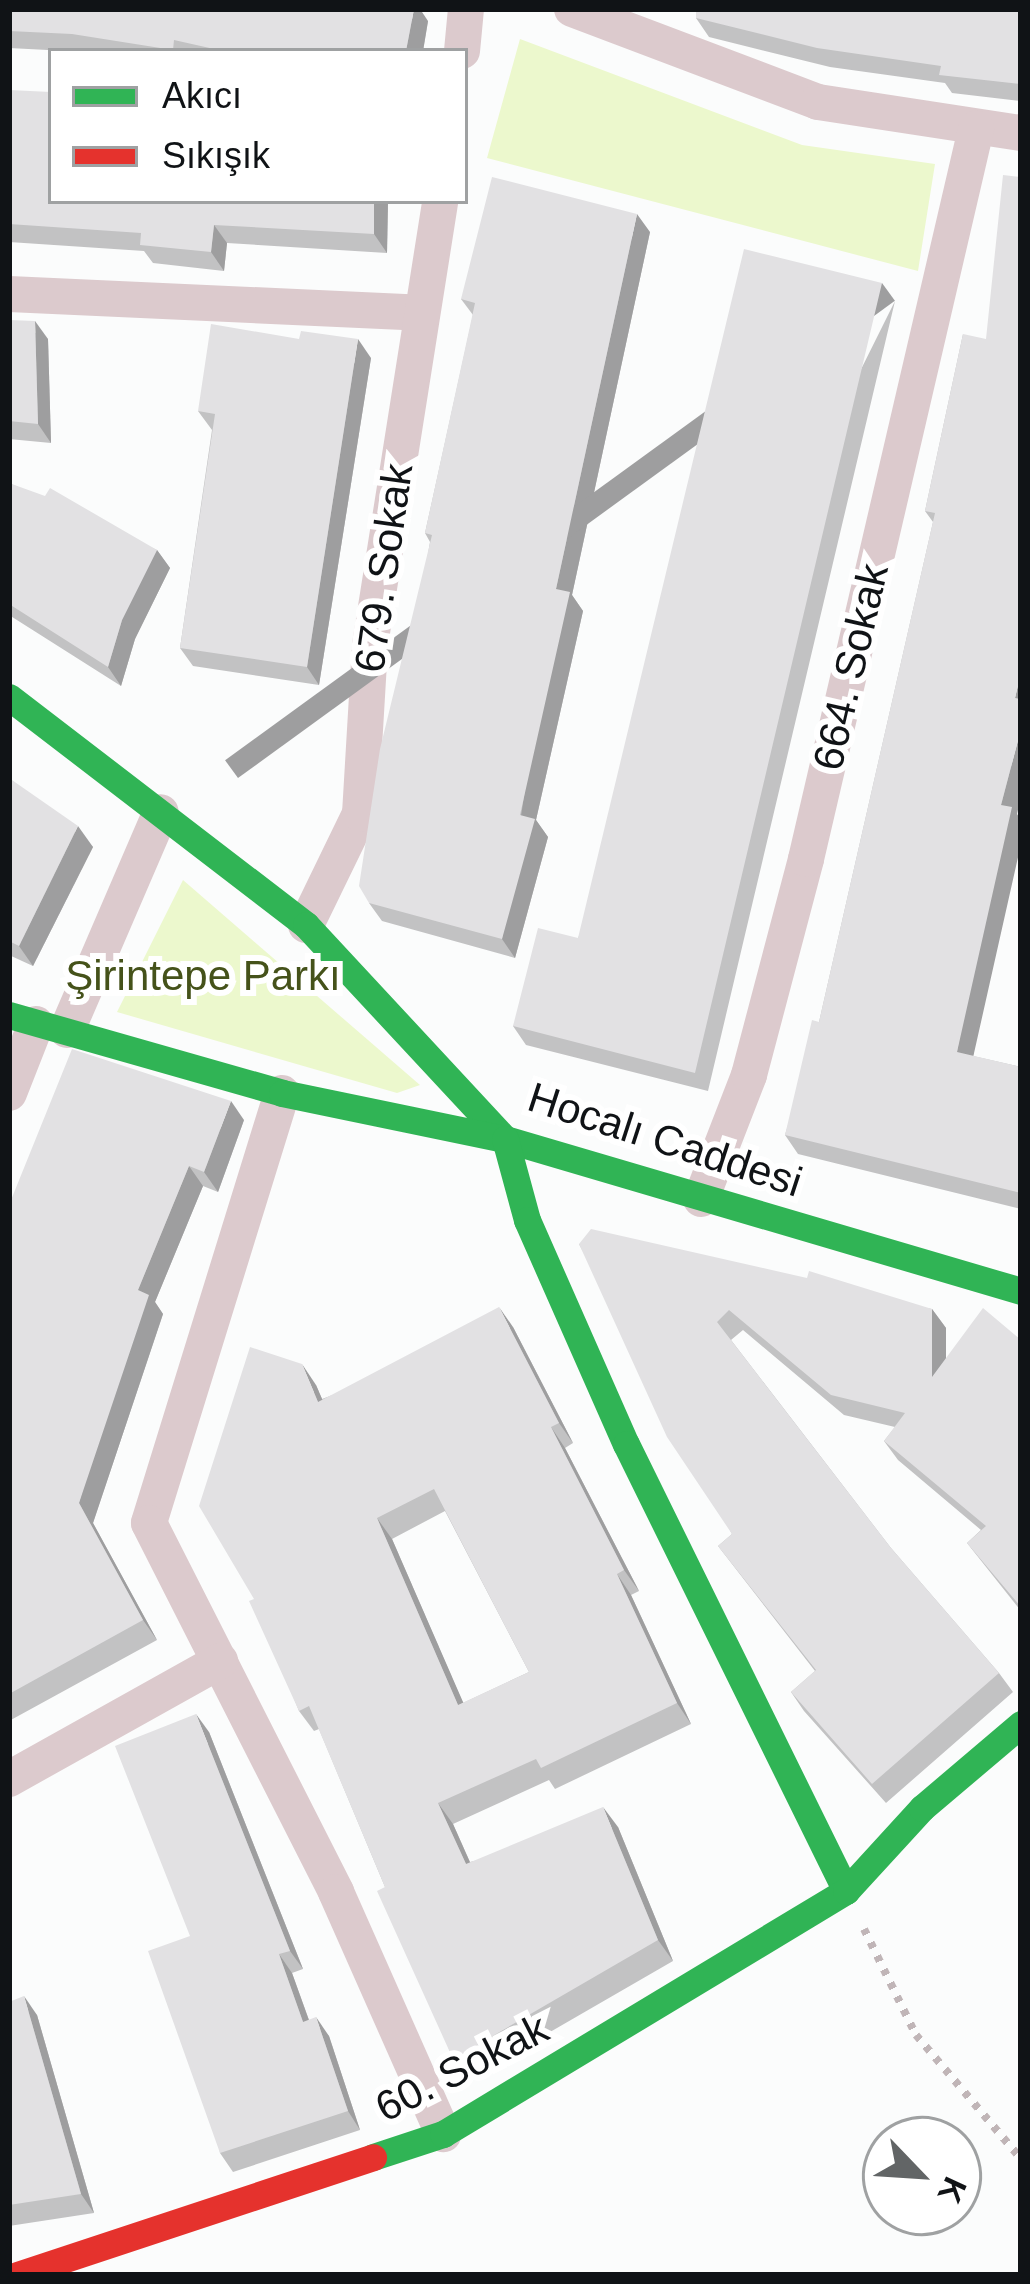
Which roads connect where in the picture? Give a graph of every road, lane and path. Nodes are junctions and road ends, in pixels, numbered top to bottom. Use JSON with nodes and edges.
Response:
{"nodes":[{"id":1,"x":466,"y":9,"type":"edge"},
{"id":2,"x":572,"y":9,"type":"edge"},
{"id":3,"x":652,"y":27,"type":"edge"},
{"id":4,"x":462,"y":48,"type":"edge"},
{"id":5,"x":976,"y":129,"type":"junction"},
{"id":6,"x":1021,"y":133,"type":"edge"},
{"id":7,"x":440,"y":204,"type":"edge"},
{"id":8,"x":9,"y":294,"type":"edge"},
{"id":9,"x":422,"y":313,"type":"junction"},
{"id":10,"x":9,"y":697,"type":"edge"},
{"id":11,"x":161,"y":812,"type":"junction"},
{"id":12,"x":306,"y":925,"type":"junction"},
{"id":13,"x":37,"y":1023,"type":"edge"},
{"id":14,"x":9,"y":1093,"type":"edge"},
{"id":15,"x":282,"y":1093,"type":"junction"},
{"id":16,"x":505,"y":1139,"type":"junction"},
{"id":17,"x":701,"y":1198,"type":"junction"},
{"id":18,"x":1021,"y":1291,"type":"edge"},
{"id":19,"x":220,"y":1660,"type":"junction"},
{"id":20,"x":1021,"y":1724,"type":"edge"},
{"id":21,"x":9,"y":1779,"type":"edge"},
{"id":22,"x":846,"y":1891,"type":"junction"},
{"id":23,"x":443,"y":2134,"type":"junction"},
{"id":24,"x":1021,"y":2159,"type":"edge"},
{"id":25,"x":17,"y":2275,"type":"edge"}],
"edges":[{"from":1,"to":4,"type":"street"},
{"from":2,"to":3,"type":"street"},
{"from":3,"to":5,"type":"street"},
{"from":5,"to":6,"type":"street"},
{"from":5,"to":17,"type":"street","name":"664. Sokak"},
{"from":7,"to":9,"type":"street","name":"679. Sokak"},
{"from":8,"to":9,"type":"street"},
{"from":9,"to":12,"type":"street","name":"679. Sokak"},
{"from":10,"to":11,"type":"street","name":"Hocalı Caddesi"},
{"from":11,"to":12,"type":"street","name":"Hocalı Caddesi"},
{"from":11,"to":13,"type":"street"},
{"from":12,"to":16,"type":"street","name":"Hocalı Caddesi"},
{"from":13,"to":14,"type":"street"},
{"from":13,"to":15,"type":"street"},
{"from":15,"to":16,"type":"street"},
{"from":15,"to":19,"type":"street"},
{"from":16,"to":17,"type":"street","name":"Hocalı Caddesi"},
{"from":16,"to":22,"type":"street"},
{"from":17,"to":18,"type":"street","name":"Hocalı Caddesi"},
{"from":19,"to":21,"type":"street"},
{"from":19,"to":23,"type":"street"},
{"from":20,"to":22,"type":"street","name":"60. Sokak"},
{"from":22,"to":23,"type":"street","name":"60. Sokak"},
{"from":22,"to":24,"type":"path"},
{"from":23,"to":25,"type":"street","name":"60. Sokak"}]}
